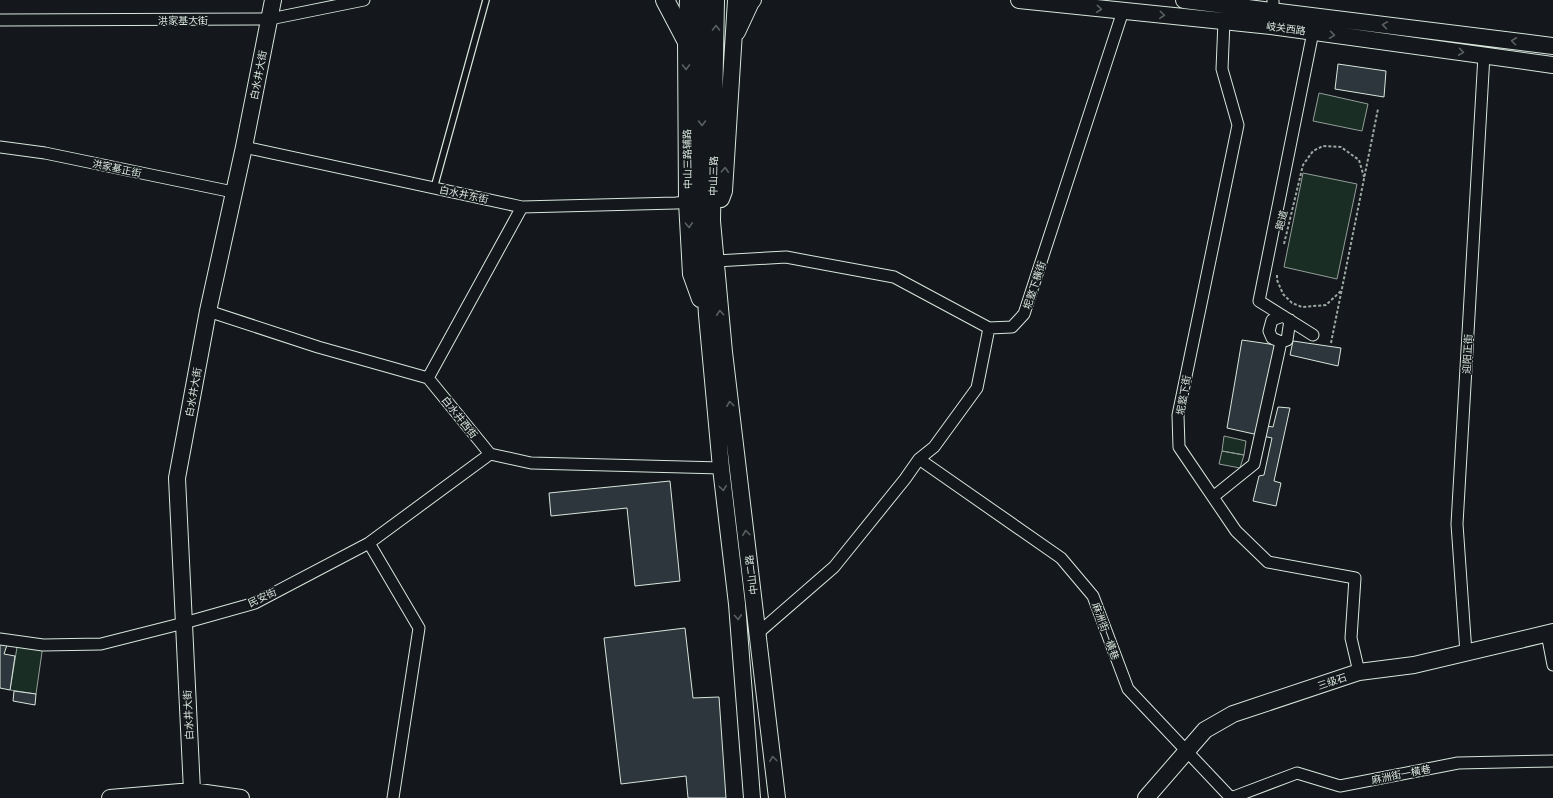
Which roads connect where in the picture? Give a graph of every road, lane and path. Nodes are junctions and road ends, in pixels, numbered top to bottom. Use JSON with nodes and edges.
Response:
{"nodes":[{"id":1,"x":273,"y":0,"type":"edge"},
{"id":2,"x":364,"y":0,"type":"edge"},
{"id":3,"x":486,"y":0,"type":"edge"},
{"id":4,"x":665,"y":0,"type":"edge"},
{"id":5,"x":688,"y":0,"type":"edge"},
{"id":6,"x":702,"y":0,"type":"edge"},
{"id":7,"x":716,"y":0,"type":"edge"},
{"id":8,"x":753,"y":0,"type":"edge"},
{"id":9,"x":1019,"y":0,"type":"edge"},
{"id":10,"x":1184,"y":0,"type":"edge"},
{"id":11,"x":734,"y":3,"type":"edge"},
{"id":12,"x":1273,"y":5,"type":"edge"},
{"id":13,"x":1123,"y":11,"type":"junction"},
{"id":14,"x":270,"y":19,"type":"junction"},
{"id":15,"x":0,"y":20,"type":"edge"},
{"id":16,"x":1224,"y":21,"type":"junction"},
{"id":17,"x":1313,"y":32,"type":"junction"},
{"id":18,"x":686,"y":40,"type":"junction"},
{"id":19,"x":732,"y":43,"type":"junction"},
{"id":20,"x":1553,"y":46,"type":"edge"},
{"id":21,"x":1484,"y":55,"type":"junction"},
{"id":22,"x":1553,"y":65,"type":"edge"},
{"id":23,"x":1378,"y":109,"type":"dead end"},
{"id":24,"x":0,"y":147,"type":"edge"},
{"id":25,"x":244,"y":147,"type":"junction"},
{"id":26,"x":1364,"y":176,"type":"junction"},
{"id":27,"x":434,"y":188,"type":"junction"},
{"id":28,"x":233,"y":192,"type":"junction"},
{"id":29,"x":687,"y":202,"type":"junction"},
{"id":30,"x":522,"y":207,"type":"junction"},
{"id":31,"x":712,"y":221,"type":"junction"},
{"id":32,"x":1283,"y":245,"type":"dead end"},
{"id":33,"x":716,"y":261,"type":"junction"},
{"id":34,"x":1277,"y":273,"type":"dead end"},
{"id":35,"x":1342,"y":290,"type":"junction"},
{"id":36,"x":208,"y":311,"type":"junction"},
{"id":37,"x":707,"y":315,"type":"junction"},
{"id":38,"x":1286,"y":318,"type":"junction"},
{"id":39,"x":989,"y":328,"type":"junction"},
{"id":40,"x":1312,"y":335,"type":"dead end"},
{"id":41,"x":1281,"y":342,"type":"junction"},
{"id":42,"x":1331,"y":343,"type":"dead end"},
{"id":43,"x":717,"y":352,"type":"junction"},
{"id":44,"x":428,"y":378,"type":"junction"},
{"id":45,"x":490,"y":454,"type":"junction"},
{"id":46,"x":919,"y":459,"type":"junction"},
{"id":47,"x":721,"y":468,"type":"junction"},
{"id":48,"x":1213,"y":497,"type":"junction"},
{"id":49,"x":369,"y":543,"type":"junction"},
{"id":50,"x":184,"y":623,"type":"junction"},
{"id":51,"x":758,"y":633,"type":"junction"},
{"id":52,"x":1550,"y":633,"type":"edge"},
{"id":53,"x":0,"y":639,"type":"edge"},
{"id":54,"x":1466,"y":653,"type":"junction"},
{"id":55,"x":1553,"y":665,"type":"edge"},
{"id":56,"x":1359,"y":672,"type":"junction"},
{"id":57,"x":1186,"y":751,"type":"junction"},
{"id":58,"x":1553,"y":761,"type":"edge"},
{"id":59,"x":192,"y":791,"type":"junction"},
{"id":60,"x":110,"y":798,"type":"edge"},
{"id":61,"x":241,"y":798,"type":"edge"},
{"id":62,"x":394,"y":798,"type":"edge"},
{"id":63,"x":752,"y":798,"type":"edge"},
{"id":64,"x":778,"y":798,"type":"edge"},
{"id":65,"x":1146,"y":798,"type":"edge"},
{"id":66,"x":1231,"y":798,"type":"edge"}],
"edges":[{"from":1,"to":14,"type":"main road","name":"白水井大街"},
{"from":2,"to":14,"type":"street","name":"洪家基大街"},
{"from":3,"to":27,"type":"lane"},
{"from":4,"to":18,"type":"main road"},
{"from":5,"to":18,"type":"main road","name":"中山三路辅路"},
{"from":6,"to":37,"type":"main road","name":"中山三路","one_way":true},
{"from":31,"to":7,"type":"main road","name":"中山三路","one_way":true},
{"from":8,"to":19,"type":"main road"},
{"from":9,"to":13,"type":"main road","name":"岐关西路","one_way":true},
{"from":10,"to":12,"type":"main road","name":"岐关西路"},
{"from":11,"to":19,"type":"main road"},
{"from":20,"to":12,"type":"main road","name":"岐关西路","one_way":true},
{"from":13,"to":16,"type":"main road","name":"岐关西路","one_way":true},
{"from":13,"to":39,"type":"street","name":"坭墪下橫街"},
{"from":14,"to":15,"type":"street","name":"洪家基大街"},
{"from":14,"to":25,"type":"main road","name":"白水井大街"},
{"from":16,"to":17,"type":"main road","name":"岐关西路"},
{"from":16,"to":48,"type":"street","name":"坭墪下街"},
{"from":17,"to":21,"type":"main road","name":"岐关西路","one_way":true},
{"from":17,"to":38,"type":"street"},
{"from":18,"to":29,"type":"main road","name":"中山三路辅路","one_way":true},
{"from":31,"to":19,"type":"main road","one_way":true},
{"from":21,"to":22,"type":"main road","name":"岐关西路"},
{"from":21,"to":54,"type":"street","name":"迎阳正街"},
{"from":23,"to":26,"type":"path"},
{"from":24,"to":28,"type":"street","name":"洪家基正街"},
{"from":25,"to":27,"type":"street","name":"白水井东街"},
{"from":25,"to":28,"type":"main road","name":"白水井大街"},
{"from":26,"to":32,"type":"path","name":"跑道"},
{"from":26,"to":35,"type":"path"},
{"from":27,"to":30,"type":"street","name":"白水井东街"},
{"from":28,"to":36,"type":"main road","name":"白水井大街"},
{"from":29,"to":30,"type":"street","name":"白水井东街"},
{"from":29,"to":37,"type":"main road","name":"中山三路辅路","one_way":true},
{"from":30,"to":44,"type":"street"},
{"from":31,"to":33,"type":"main road","name":"中山三路"},
{"from":33,"to":39,"type":"street"},
{"from":43,"to":33,"type":"main road","name":"中山三路","one_way":true},
{"from":34,"to":35,"type":"path"},
{"from":35,"to":42,"type":"path"},
{"from":36,"to":44,"type":"street"},
{"from":36,"to":50,"type":"main road","name":"白水井大街"},
{"from":37,"to":43,"type":"main road","name":"中山三路"},
{"from":38,"to":40,"type":"street"},
{"from":38,"to":41,"type":"street"},
{"from":38,"to":41,"type":"street"},
{"from":39,"to":46,"type":"street"},
{"from":41,"to":48,"type":"street"},
{"from":43,"to":47,"type":"main road","name":"中山二路"},
{"from":51,"to":43,"type":"main road","name":"中山二路","one_way":true},
{"from":44,"to":45,"type":"street","name":"白水井西街"},
{"from":45,"to":47,"type":"street"},
{"from":45,"to":49,"type":"street","name":"民安街"},
{"from":46,"to":51,"type":"street"},
{"from":46,"to":57,"type":"street","name":"麻洲街一橫巷"},
{"from":47,"to":63,"type":"main road","name":"中山二路","one_way":true},
{"from":48,"to":56,"type":"street","name":"坭墪下街"},
{"from":49,"to":50,"type":"street","name":"民安街"},
{"from":49,"to":62,"type":"street"},
{"from":50,"to":53,"type":"street","name":"民安街"},
{"from":50,"to":59,"type":"main road","name":"白水井大街"},
{"from":64,"to":51,"type":"main road","name":"中山二路","one_way":true},
{"from":52,"to":54,"type":"main road","name":"三级石"},
{"from":52,"to":55,"type":"street"},
{"from":54,"to":56,"type":"main road","name":"三级石"},
{"from":56,"to":57,"type":"main road","name":"三级石"},
{"from":57,"to":65,"type":"main road","name":"三级石"},
{"from":57,"to":66,"type":"street","name":"麻洲街一橫巷"},
{"from":58,"to":66,"type":"street","name":"麻洲街一橫巷"},
{"from":59,"to":60,"type":"main road"},
{"from":59,"to":61,"type":"main road"}]}
